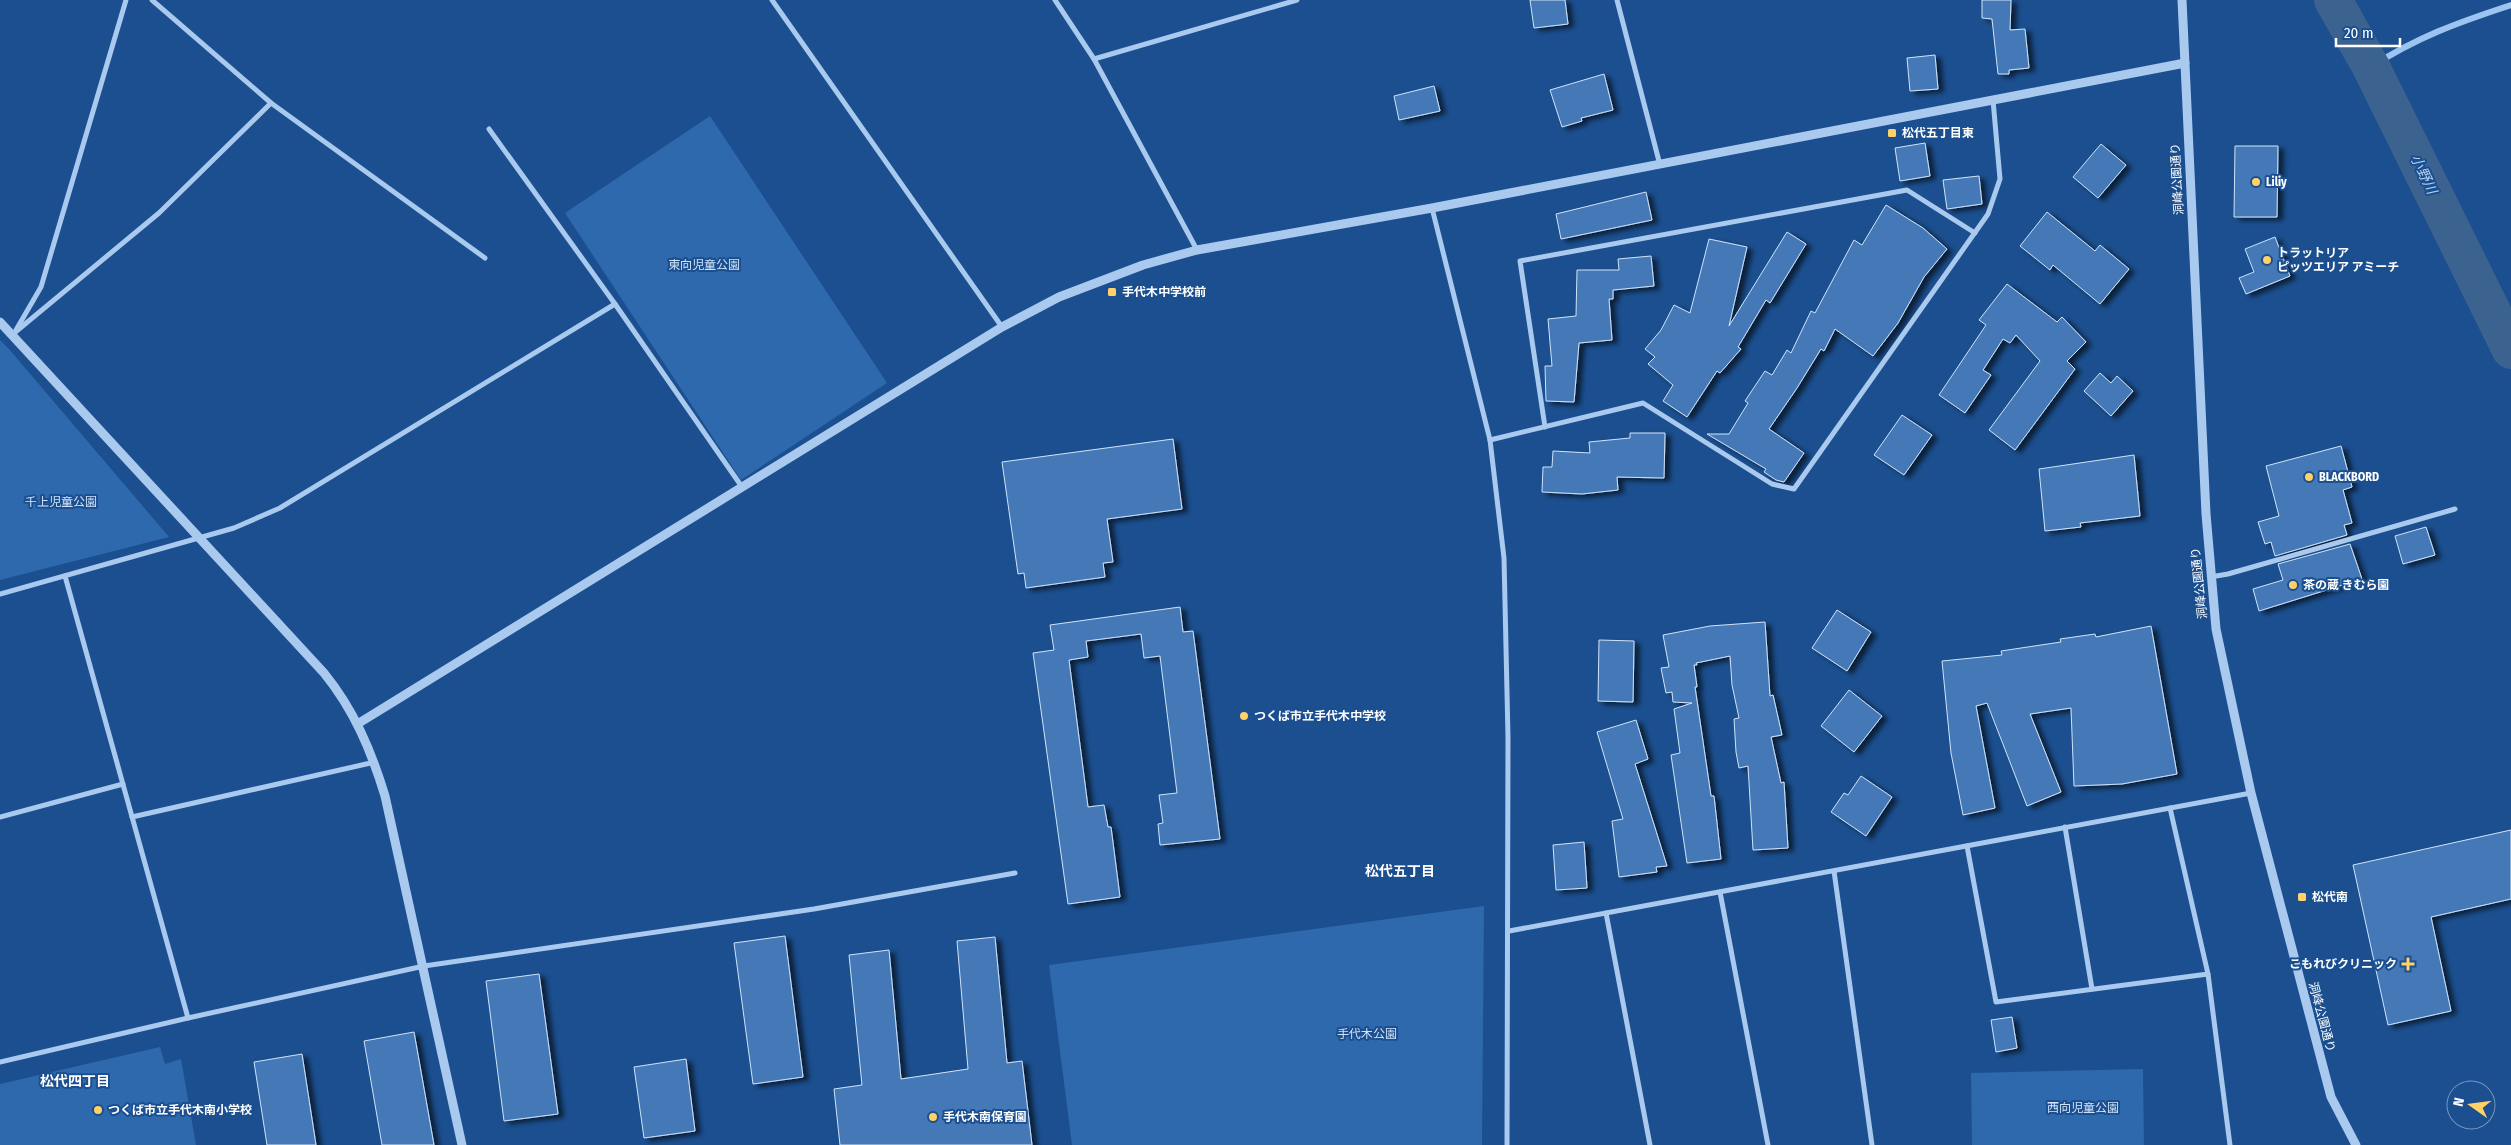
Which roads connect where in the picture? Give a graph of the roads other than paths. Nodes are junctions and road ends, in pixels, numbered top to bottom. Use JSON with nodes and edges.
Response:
{"nodes":[{"id":1,"x":126,"y":0,"type":"edge"},
{"id":2,"x":152,"y":0,"type":"edge"},
{"id":3,"x":772,"y":0,"type":"edge"},
{"id":4,"x":1055,"y":0,"type":"edge"},
{"id":5,"x":1297,"y":0,"type":"edge"},
{"id":6,"x":1617,"y":0,"type":"edge"},
{"id":7,"x":2182,"y":0,"type":"edge"},
{"id":8,"x":1094,"y":59,"type":"junction"},
{"id":9,"x":2184,"y":62,"type":"junction"},
{"id":10,"x":1993,"y":100,"type":"junction"},
{"id":11,"x":271,"y":104,"type":"junction"},
{"id":12,"x":489,"y":129,"type":"dead end"},
{"id":13,"x":1660,"y":165,"type":"junction"},
{"id":14,"x":1432,"y":208,"type":"junction"},
{"id":15,"x":1975,"y":233,"type":"junction"},
{"id":16,"x":1197,"y":250,"type":"junction"},
{"id":17,"x":485,"y":258,"type":"dead end"},
{"id":18,"x":615,"y":304,"type":"junction"},
{"id":19,"x":0,"y":322,"type":"edge"},
{"id":20,"x":1002,"y":327,"type":"junction"},
{"id":21,"x":13,"y":334,"type":"junction"},
{"id":22,"x":1545,"y":427,"type":"junction"},
{"id":23,"x":1490,"y":440,"type":"junction"},
{"id":24,"x":742,"y":487,"type":"junction"},
{"id":25,"x":2455,"y":509,"type":"dead end"},
{"id":26,"x":199,"y":538,"type":"junction"},
{"id":27,"x":65,"y":576,"type":"junction"},
{"id":28,"x":2210,"y":577,"type":"junction"},
{"id":29,"x":0,"y":594,"type":"edge"},
{"id":30,"x":359,"y":723,"type":"junction"},
{"id":31,"x":375,"y":762,"type":"junction"},
{"id":32,"x":123,"y":784,"type":"junction"},
{"id":33,"x":2250,"y":792,"type":"junction"},
{"id":34,"x":2170,"y":808,"type":"junction"},
{"id":35,"x":0,"y":817,"type":"edge"},
{"id":36,"x":132,"y":817,"type":"junction"},
{"id":37,"x":2065,"y":827,"type":"junction"},
{"id":38,"x":1967,"y":846,"type":"junction"},
{"id":39,"x":1834,"y":871,"type":"junction"},
{"id":40,"x":1015,"y":873,"type":"dead end"},
{"id":41,"x":1720,"y":892,"type":"junction"},
{"id":42,"x":1606,"y":913,"type":"junction"},
{"id":43,"x":1509,"y":931,"type":"junction"},
{"id":44,"x":424,"y":966,"type":"junction"},
{"id":45,"x":2208,"y":974,"type":"junction"},
{"id":46,"x":2092,"y":989,"type":"junction"},
{"id":47,"x":188,"y":1018,"type":"junction"},
{"id":48,"x":0,"y":1062,"type":"edge"},
{"id":49,"x":462,"y":1145,"type":"edge"},
{"id":50,"x":1507,"y":1145,"type":"edge"},
{"id":51,"x":1650,"y":1145,"type":"edge"},
{"id":52,"x":1768,"y":1145,"type":"edge"},
{"id":53,"x":1872,"y":1145,"type":"edge"},
{"id":54,"x":2230,"y":1145,"type":"edge"},
{"id":55,"x":2356,"y":1145,"type":"edge"}],
"edges":[{"from":1,"to":21,"type":"street"},
{"from":2,"to":11,"type":"street"},
{"from":3,"to":20,"type":"street"},
{"from":4,"to":8,"type":"street"},
{"from":5,"to":8,"type":"street"},
{"from":6,"to":13,"type":"street"},
{"from":7,"to":9,"type":"street","name":"洞峰公園通り"},
{"from":8,"to":16,"type":"street"},
{"from":9,"to":10,"type":"street"},
{"from":9,"to":28,"type":"street","name":"洞峰公園通り"},
{"from":10,"to":13,"type":"street"},
{"from":10,"to":15,"type":"street"},
{"from":11,"to":17,"type":"street"},
{"from":11,"to":21,"type":"street"},
{"from":12,"to":18,"type":"street"},
{"from":13,"to":14,"type":"street"},
{"from":14,"to":16,"type":"street"},
{"from":14,"to":23,"type":"street"},
{"from":15,"to":22,"type":"street"},
{"from":15,"to":22,"type":"street"},
{"from":16,"to":20,"type":"street"},
{"from":18,"to":24,"type":"street"},
{"from":18,"to":26,"type":"street"},
{"from":19,"to":21,"type":"street"},
{"from":20,"to":24,"type":"street"},
{"from":21,"to":26,"type":"street"},
{"from":22,"to":23,"type":"street"},
{"from":23,"to":43,"type":"street"},
{"from":24,"to":30,"type":"street"},
{"from":25,"to":28,"type":"street"},
{"from":26,"to":27,"type":"street"},
{"from":26,"to":30,"type":"street"},
{"from":27,"to":29,"type":"street"},
{"from":27,"to":32,"type":"street"},
{"from":28,"to":33,"type":"street","name":"洞峰公園通り"},
{"from":30,"to":31,"type":"street"},
{"from":31,"to":36,"type":"street"},
{"from":31,"to":44,"type":"street"},
{"from":32,"to":35,"type":"street"},
{"from":32,"to":36,"type":"street"},
{"from":33,"to":34,"type":"street"},
{"from":33,"to":55,"type":"street","name":"洞峰公園通り"},
{"from":34,"to":37,"type":"street"},
{"from":34,"to":45,"type":"street"},
{"from":36,"to":47,"type":"street"},
{"from":37,"to":38,"type":"street"},
{"from":37,"to":46,"type":"street"},
{"from":38,"to":39,"type":"street"},
{"from":38,"to":46,"type":"street"},
{"from":39,"to":41,"type":"street"},
{"from":39,"to":53,"type":"street"},
{"from":40,"to":44,"type":"street"},
{"from":41,"to":42,"type":"street"},
{"from":41,"to":52,"type":"street"},
{"from":42,"to":43,"type":"street"},
{"from":42,"to":51,"type":"street"},
{"from":43,"to":50,"type":"street"},
{"from":44,"to":47,"type":"street"},
{"from":44,"to":49,"type":"street"},
{"from":45,"to":46,"type":"street"},
{"from":45,"to":54,"type":"street"},
{"from":47,"to":48,"type":"street"}]}
